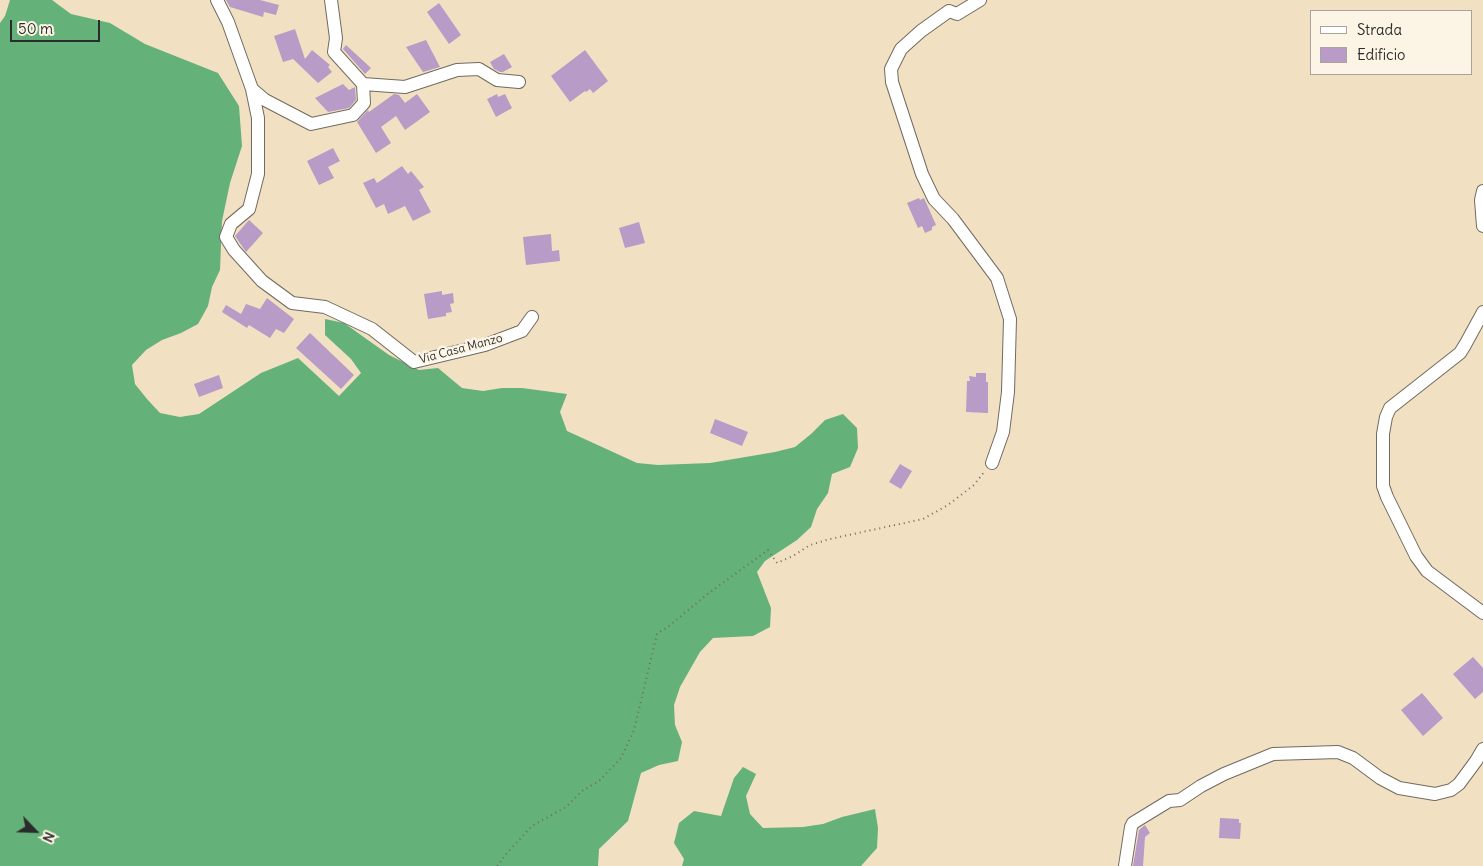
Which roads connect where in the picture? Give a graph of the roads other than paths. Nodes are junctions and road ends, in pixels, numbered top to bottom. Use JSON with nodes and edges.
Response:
{"nodes":[{"id":1,"x":217,"y":0,"type":"edge"},
{"id":2,"x":331,"y":0,"type":"edge"},
{"id":3,"x":980,"y":0,"type":"edge"},
{"id":4,"x":949,"y":5,"type":"edge"},
{"id":5,"x":519,"y":82,"type":"dead end"},
{"id":6,"x":363,"y":84,"type":"junction"},
{"id":7,"x":252,"y":89,"type":"junction"},
{"id":8,"x":1483,"y":191,"type":"edge"},
{"id":9,"x":1483,"y":226,"type":"edge"},
{"id":10,"x":1483,"y":312,"type":"edge"},
{"id":11,"x":532,"y":317,"type":"dead end"},
{"id":12,"x":992,"y":463,"type":"road end"},
{"id":13,"x":1483,"y":613,"type":"edge"},
{"id":14,"x":1483,"y":749,"type":"edge"},
{"id":15,"x":1125,"y":866,"type":"edge"}],
"edges":[{"from":1,"to":7,"type":"street","name":"Via Casa Manzo"},
{"from":2,"to":6,"type":"street"},
{"from":3,"to":4,"type":"street"},
{"from":4,"to":12,"type":"street"},
{"from":5,"to":6,"type":"street"},
{"from":6,"to":7,"type":"street"},
{"from":7,"to":11,"type":"street","name":"Via Casa Manzo"},
{"from":8,"to":9,"type":"street"},
{"from":10,"to":13,"type":"street"},
{"from":14,"to":15,"type":"street"}]}
